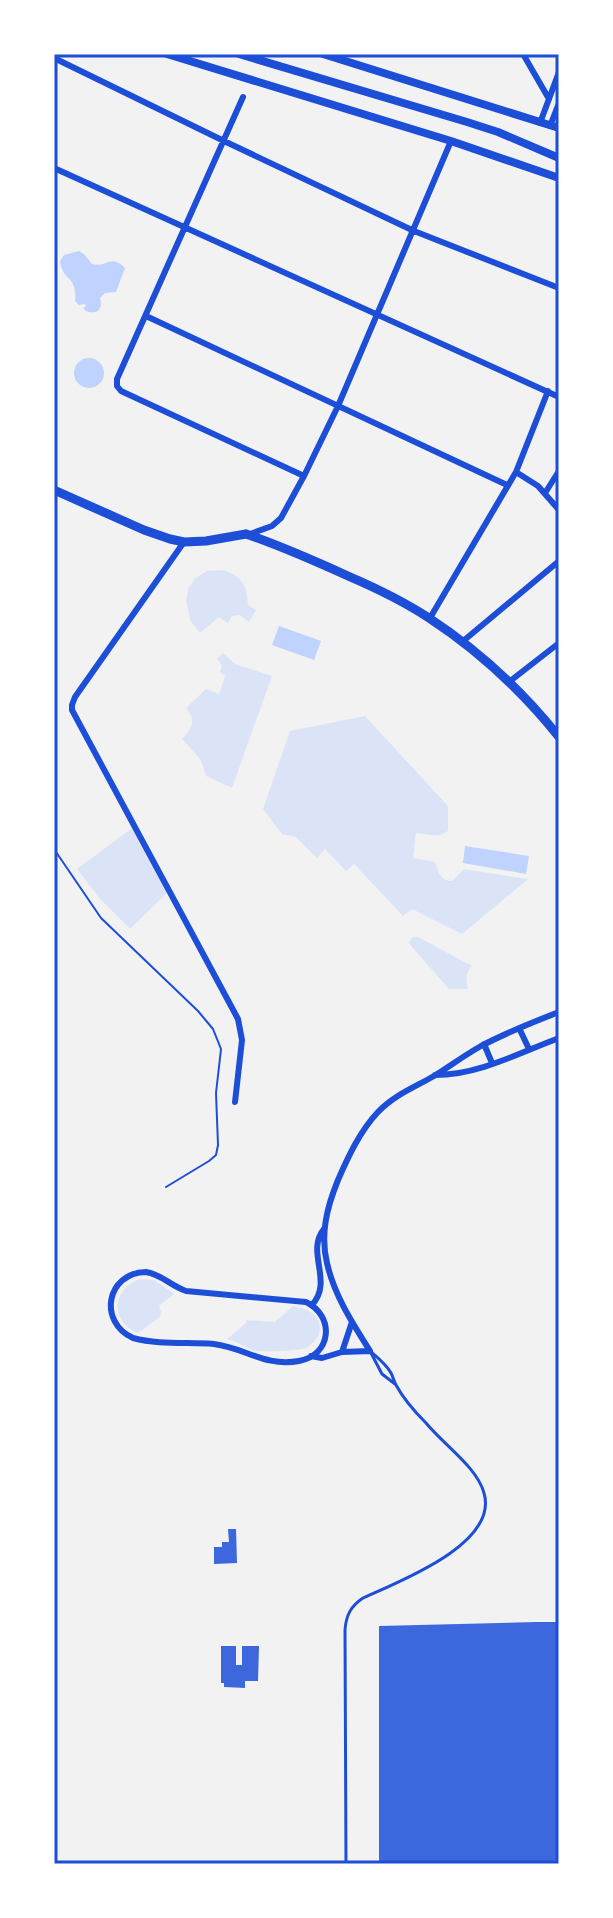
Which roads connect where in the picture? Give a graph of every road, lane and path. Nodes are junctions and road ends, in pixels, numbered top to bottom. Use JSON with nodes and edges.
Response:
{"nodes":[{"id":1,"x":167,"y":54,"type":"edge"},
{"id":2,"x":239,"y":54,"type":"edge"},
{"id":3,"x":323,"y":54,"type":"edge"},
{"id":4,"x":523,"y":54,"type":"edge"},
{"id":5,"x":54,"y":58,"type":"edge"},
{"id":6,"x":559,"y":72,"type":"edge"},
{"id":7,"x":243,"y":97,"type":"dead end"},
{"id":8,"x":549,"y":99,"type":"junction"},
{"id":9,"x":559,"y":103,"type":"edge"},
{"id":10,"x":540,"y":123,"type":"junction"},
{"id":11,"x":555,"y":127,"type":"edge"},
{"id":12,"x":224,"y":141,"type":"junction"},
{"id":13,"x":451,"y":141,"type":"junction"},
{"id":14,"x":559,"y":158,"type":"edge"},
{"id":15,"x":54,"y":168,"type":"edge"},
{"id":16,"x":559,"y":178,"type":"edge"},
{"id":17,"x":185,"y":227,"type":"junction"},
{"id":18,"x":414,"y":231,"type":"junction"},
{"id":19,"x":559,"y":288,"type":"edge"},
{"id":20,"x":378,"y":314,"type":"junction"},
{"id":21,"x":146,"y":316,"type":"junction"},
{"id":22,"x":548,"y":391,"type":"junction"},
{"id":23,"x":559,"y":397,"type":"edge"},
{"id":24,"x":338,"y":406,"type":"junction"},
{"id":25,"x":559,"y":471,"type":"edge"},
{"id":26,"x":516,"y":472,"type":"junction"},
{"id":27,"x":304,"y":476,"type":"junction"},
{"id":28,"x":507,"y":485,"type":"junction"},
{"id":29,"x":54,"y":490,"type":"edge"},
{"id":30,"x":545,"y":493,"type":"junction"},
{"id":31,"x":559,"y":510,"type":"edge"},
{"id":32,"x":246,"y":534,"type":"junction"},
{"id":33,"x":184,"y":542,"type":"junction"},
{"id":34,"x":559,"y":561,"type":"edge"},
{"id":35,"x":430,"y":618,"type":"junction"},
{"id":36,"x":462,"y":642,"type":"junction"},
{"id":37,"x":559,"y":643,"type":"edge"},
{"id":38,"x":509,"y":682,"type":"junction"},
{"id":39,"x":559,"y":737,"type":"edge"},
{"id":40,"x":54,"y":849,"type":"edge"},
{"id":41,"x":559,"y":1012,"type":"edge"},
{"id":42,"x":519,"y":1028,"type":"junction"},
{"id":43,"x":559,"y":1038,"type":"edge"},
{"id":44,"x":484,"y":1044,"type":"junction"},
{"id":45,"x":529,"y":1049,"type":"junction"},
{"id":46,"x":492,"y":1063,"type":"junction"},
{"id":47,"x":435,"y":1075,"type":"junction"},
{"id":48,"x":235,"y":1102,"type":"dead end"},
{"id":49,"x":166,"y":1187,"type":"dead end"},
{"id":50,"x":324,"y":1229,"type":"junction"},
{"id":51,"x":312,"y":1305,"type":"junction"},
{"id":52,"x":352,"y":1322,"type":"junction"},
{"id":53,"x":370,"y":1351,"type":"junction"},
{"id":54,"x":342,"y":1352,"type":"junction"},
{"id":55,"x":311,"y":1356,"type":"junction"},
{"id":56,"x":395,"y":1384,"type":"junction"},
{"id":57,"x":346,"y":1864,"type":"edge"}],
"edges":[{"from":1,"to":13,"type":"main road"},
{"from":2,"to":14,"type":"main road"},
{"from":3,"to":10,"type":"main road"},
{"from":4,"to":8,"type":"street"},
{"from":5,"to":12,"type":"street"},
{"from":6,"to":8,"type":"street"},
{"from":7,"to":12,"type":"street"},
{"from":8,"to":10,"type":"street"},
{"from":9,"to":11,"type":"street"},
{"from":10,"to":11,"type":"main road"},
{"from":12,"to":17,"type":"street"},
{"from":12,"to":18,"type":"street"},
{"from":13,"to":16,"type":"main road"},
{"from":13,"to":18,"type":"street"},
{"from":15,"to":17,"type":"street"},
{"from":17,"to":20,"type":"street"},
{"from":17,"to":21,"type":"street"},
{"from":18,"to":19,"type":"street"},
{"from":18,"to":20,"type":"street"},
{"from":20,"to":22,"type":"street"},
{"from":20,"to":24,"type":"street"},
{"from":21,"to":24,"type":"street"},
{"from":21,"to":27,"type":"street"},
{"from":22,"to":23,"type":"street"},
{"from":22,"to":26,"type":"street"},
{"from":24,"to":27,"type":"street"},
{"from":24,"to":28,"type":"street"},
{"from":25,"to":30,"type":"street"},
{"from":26,"to":28,"type":"street"},
{"from":26,"to":30,"type":"street"},
{"from":27,"to":32,"type":"street"},
{"from":28,"to":35,"type":"street"},
{"from":29,"to":33,"type":"main road"},
{"from":30,"to":31,"type":"street"},
{"from":32,"to":33,"type":"main road"},
{"from":32,"to":35,"type":"main road"},
{"from":33,"to":48,"type":"street"},
{"from":34,"to":36,"type":"street"},
{"from":35,"to":36,"type":"main road"},
{"from":36,"to":38,"type":"main road"},
{"from":37,"to":38,"type":"street"},
{"from":38,"to":39,"type":"main road"},
{"from":40,"to":49,"type":"path"},
{"from":41,"to":42,"type":"street"},
{"from":42,"to":44,"type":"street"},
{"from":42,"to":45,"type":"street"},
{"from":43,"to":45,"type":"street"},
{"from":44,"to":46,"type":"street"},
{"from":44,"to":47,"type":"street"},
{"from":45,"to":46,"type":"street"},
{"from":46,"to":47,"type":"street"},
{"from":47,"to":50,"type":"street"},
{"from":50,"to":51,"type":"street"},
{"from":50,"to":52,"type":"street"},
{"from":51,"to":55,"type":"street"},
{"from":51,"to":55,"type":"street"},
{"from":52,"to":53,"type":"street"},
{"from":52,"to":54,"type":"street"},
{"from":53,"to":54,"type":"street"},
{"from":53,"to":56,"type":"lane"},
{"from":53,"to":56,"type":"lane"},
{"from":54,"to":55,"type":"street"},
{"from":56,"to":57,"type":"lane"}]}
